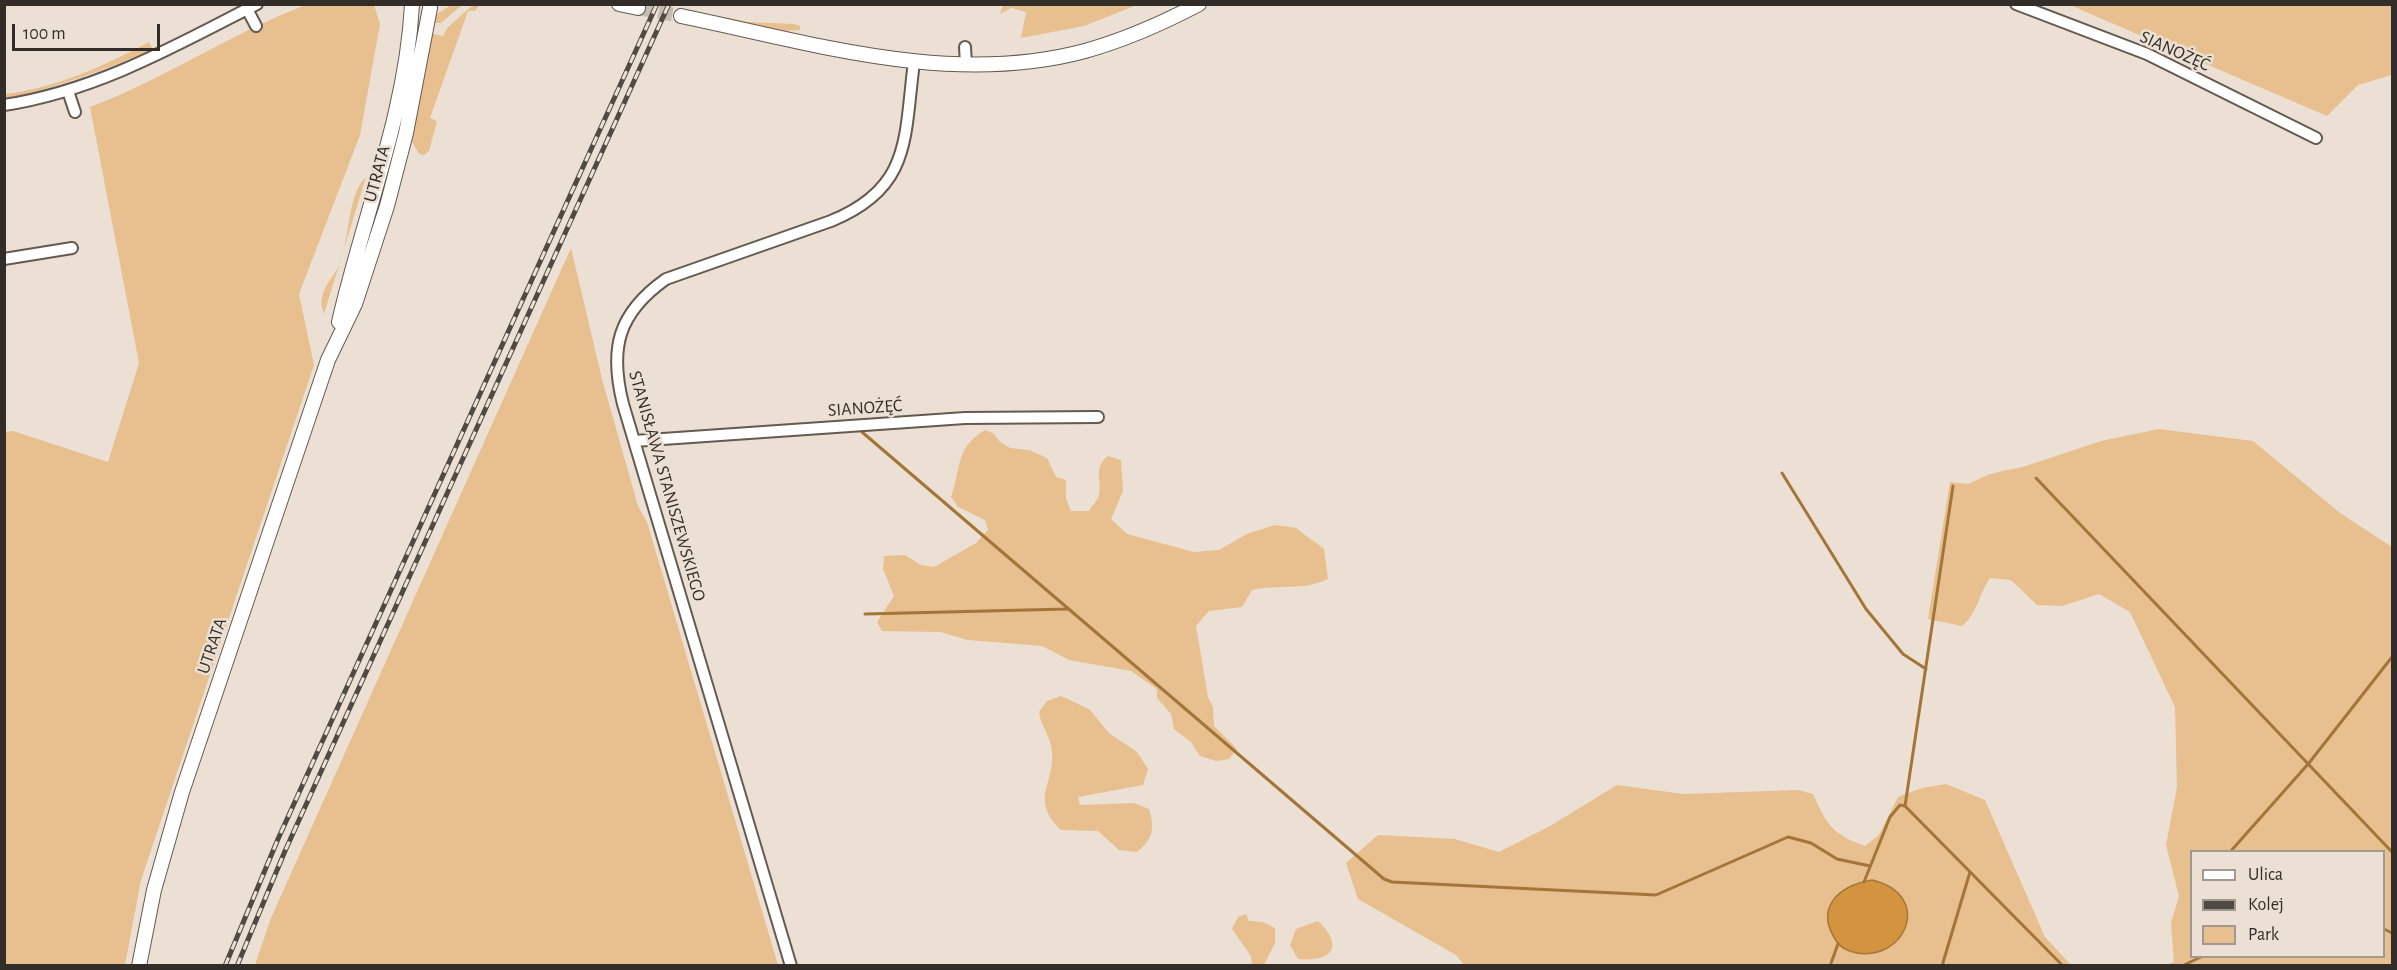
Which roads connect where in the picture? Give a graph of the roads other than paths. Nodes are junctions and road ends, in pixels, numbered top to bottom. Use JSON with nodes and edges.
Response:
{"nodes":[{"id":1,"x":618,"y":4,"type":"edge"},
{"id":2,"x":1199,"y":4,"type":"edge"},
{"id":3,"x":2016,"y":4,"type":"edge"},
{"id":4,"x":411,"y":5,"type":"edge"},
{"id":5,"x":435,"y":6,"type":"edge"},
{"id":6,"x":252,"y":7,"type":"edge"},
{"id":7,"x":638,"y":8,"type":"dead end"},
{"id":8,"x":681,"y":16,"type":"tunnel mouth"},
{"id":9,"x":256,"y":26,"type":"dead end"},
{"id":10,"x":965,"y":47,"type":"dead end"},
{"id":11,"x":914,"y":62,"type":"junction"},
{"id":12,"x":966,"y":64,"type":"junction"},
{"id":13,"x":68,"y":91,"type":"junction"},
{"id":14,"x":4,"y":105,"type":"edge"},
{"id":15,"x":75,"y":112,"type":"dead end"},
{"id":16,"x":2316,"y":138,"type":"dead end"},
{"id":17,"x":72,"y":248,"type":"dead end"},
{"id":18,"x":4,"y":259,"type":"edge"},
{"id":19,"x":335,"y":342,"type":"junction"},
{"id":20,"x":1098,"y":417,"type":"dead end"},
{"id":21,"x":634,"y":441,"type":"junction"},
{"id":22,"x":139,"y":966,"type":"edge"},
{"id":23,"x":791,"y":966,"type":"edge"}],
"edges":[{"from":1,"to":7,"type":"main road"},
{"from":2,"to":12,"type":"main road"},
{"from":3,"to":16,"type":"street","name":"SIANOŻĘĆ"},
{"from":4,"to":5,"type":"main road","name":"UTRATA"},
{"from":4,"to":19,"type":"main road","name":"UTRATA"},
{"from":5,"to":19,"type":"main road","name":"UTRATA"},
{"from":6,"to":9,"type":"street"},
{"from":6,"to":13,"type":"street"},
{"from":8,"to":11,"type":"main road"},
{"from":10,"to":12,"type":"street"},
{"from":11,"to":12,"type":"main road"},
{"from":11,"to":21,"type":"street","name":"STANISŁAWA STANISZEWSKIEGO"},
{"from":13,"to":14,"type":"street"},
{"from":13,"to":15,"type":"street"},
{"from":17,"to":18,"type":"street"},
{"from":19,"to":22,"type":"main road","name":"UTRATA"},
{"from":20,"to":21,"type":"street","name":"SIANOŻĘĆ"},
{"from":21,"to":23,"type":"street","name":"STANISŁAWA STANISZEWSKIEGO"}]}
